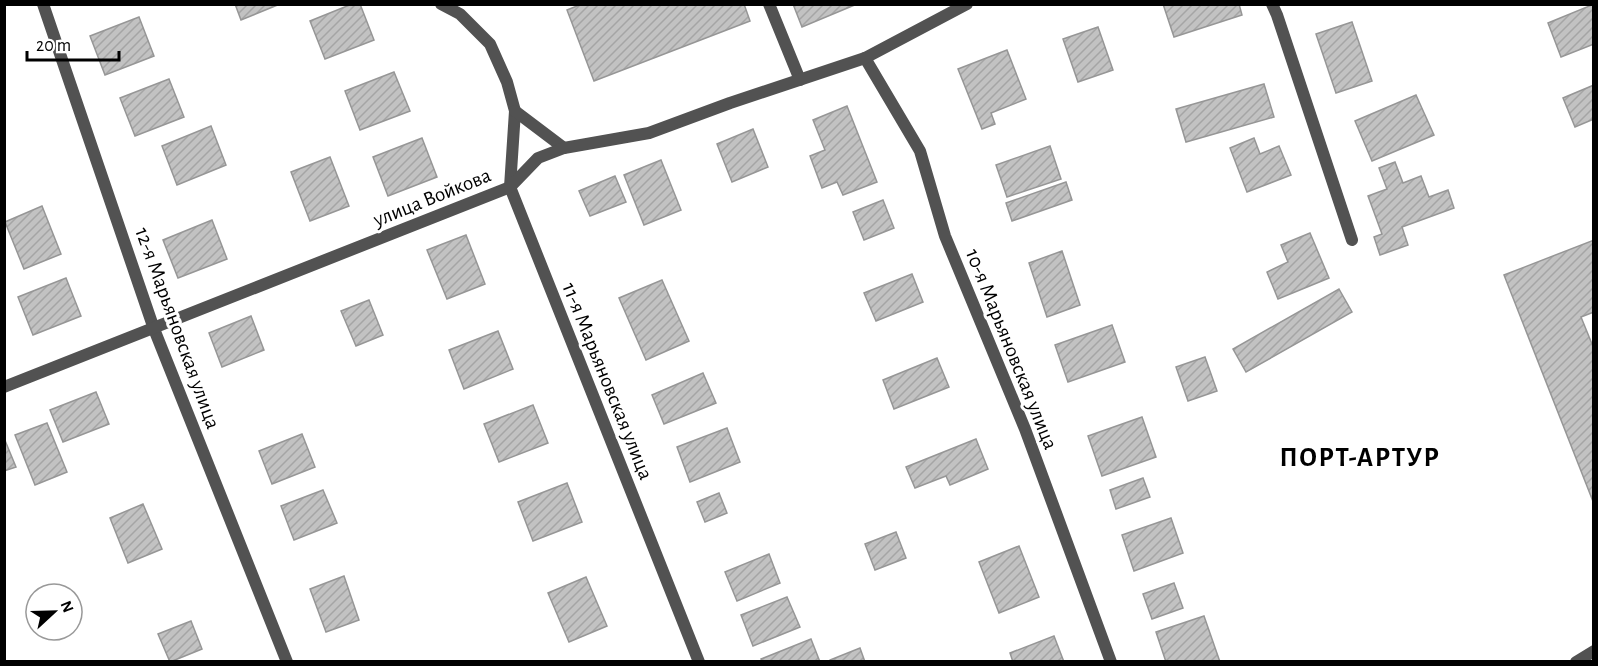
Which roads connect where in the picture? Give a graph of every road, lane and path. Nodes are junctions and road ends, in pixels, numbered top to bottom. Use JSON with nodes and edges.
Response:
{"nodes":[{"id":1,"x":43,"y":4,"type":"edge"},
{"id":2,"x":441,"y":4,"type":"edge"},
{"id":3,"x":769,"y":4,"type":"edge"},
{"id":4,"x":967,"y":4,"type":"edge"},
{"id":5,"x":1272,"y":4,"type":"edge"},
{"id":6,"x":865,"y":58,"type":"junction"},
{"id":7,"x":800,"y":80,"type":"junction"},
{"id":8,"x":515,"y":111,"type":"junction"},
{"id":9,"x":564,"y":148,"type":"junction"},
{"id":10,"x":510,"y":187,"type":"junction"},
{"id":11,"x":1352,"y":240,"type":"dead end"},
{"id":12,"x":154,"y":329,"type":"junction"},
{"id":13,"x":4,"y":387,"type":"edge"},
{"id":14,"x":1593,"y":651,"type":"edge"},
{"id":15,"x":287,"y":662,"type":"edge"},
{"id":16,"x":699,"y":662,"type":"edge"},
{"id":17,"x":1111,"y":662,"type":"edge"},
{"id":18,"x":1576,"y":662,"type":"edge"}],
"edges":[{"from":1,"to":12,"type":"street","name":"12-я Марьяновская улица"},
{"from":2,"to":8,"type":"street","name":"11-я Марьяновская улица"},
{"from":3,"to":7,"type":"street"},
{"from":4,"to":6,"type":"street","name":"улица Войкова"},
{"from":5,"to":11,"type":"street"},
{"from":6,"to":7,"type":"street","name":"улица Войкова"},
{"from":6,"to":17,"type":"street","name":"10-я Марьяновская улица"},
{"from":7,"to":9,"type":"street","name":"улица Войкова"},
{"from":8,"to":9,"type":"street"},
{"from":8,"to":10,"type":"street","name":"11-я Марьяновская улица"},
{"from":9,"to":10,"type":"street","name":"улица Войкова"},
{"from":10,"to":12,"type":"street","name":"улица Войкова"},
{"from":10,"to":16,"type":"street","name":"11-я Марьяновская улица"},
{"from":12,"to":13,"type":"street","name":"улица Войкова"},
{"from":12,"to":15,"type":"street","name":"12-я Марьяновская улица"},
{"from":14,"to":18,"type":"street"}]}
